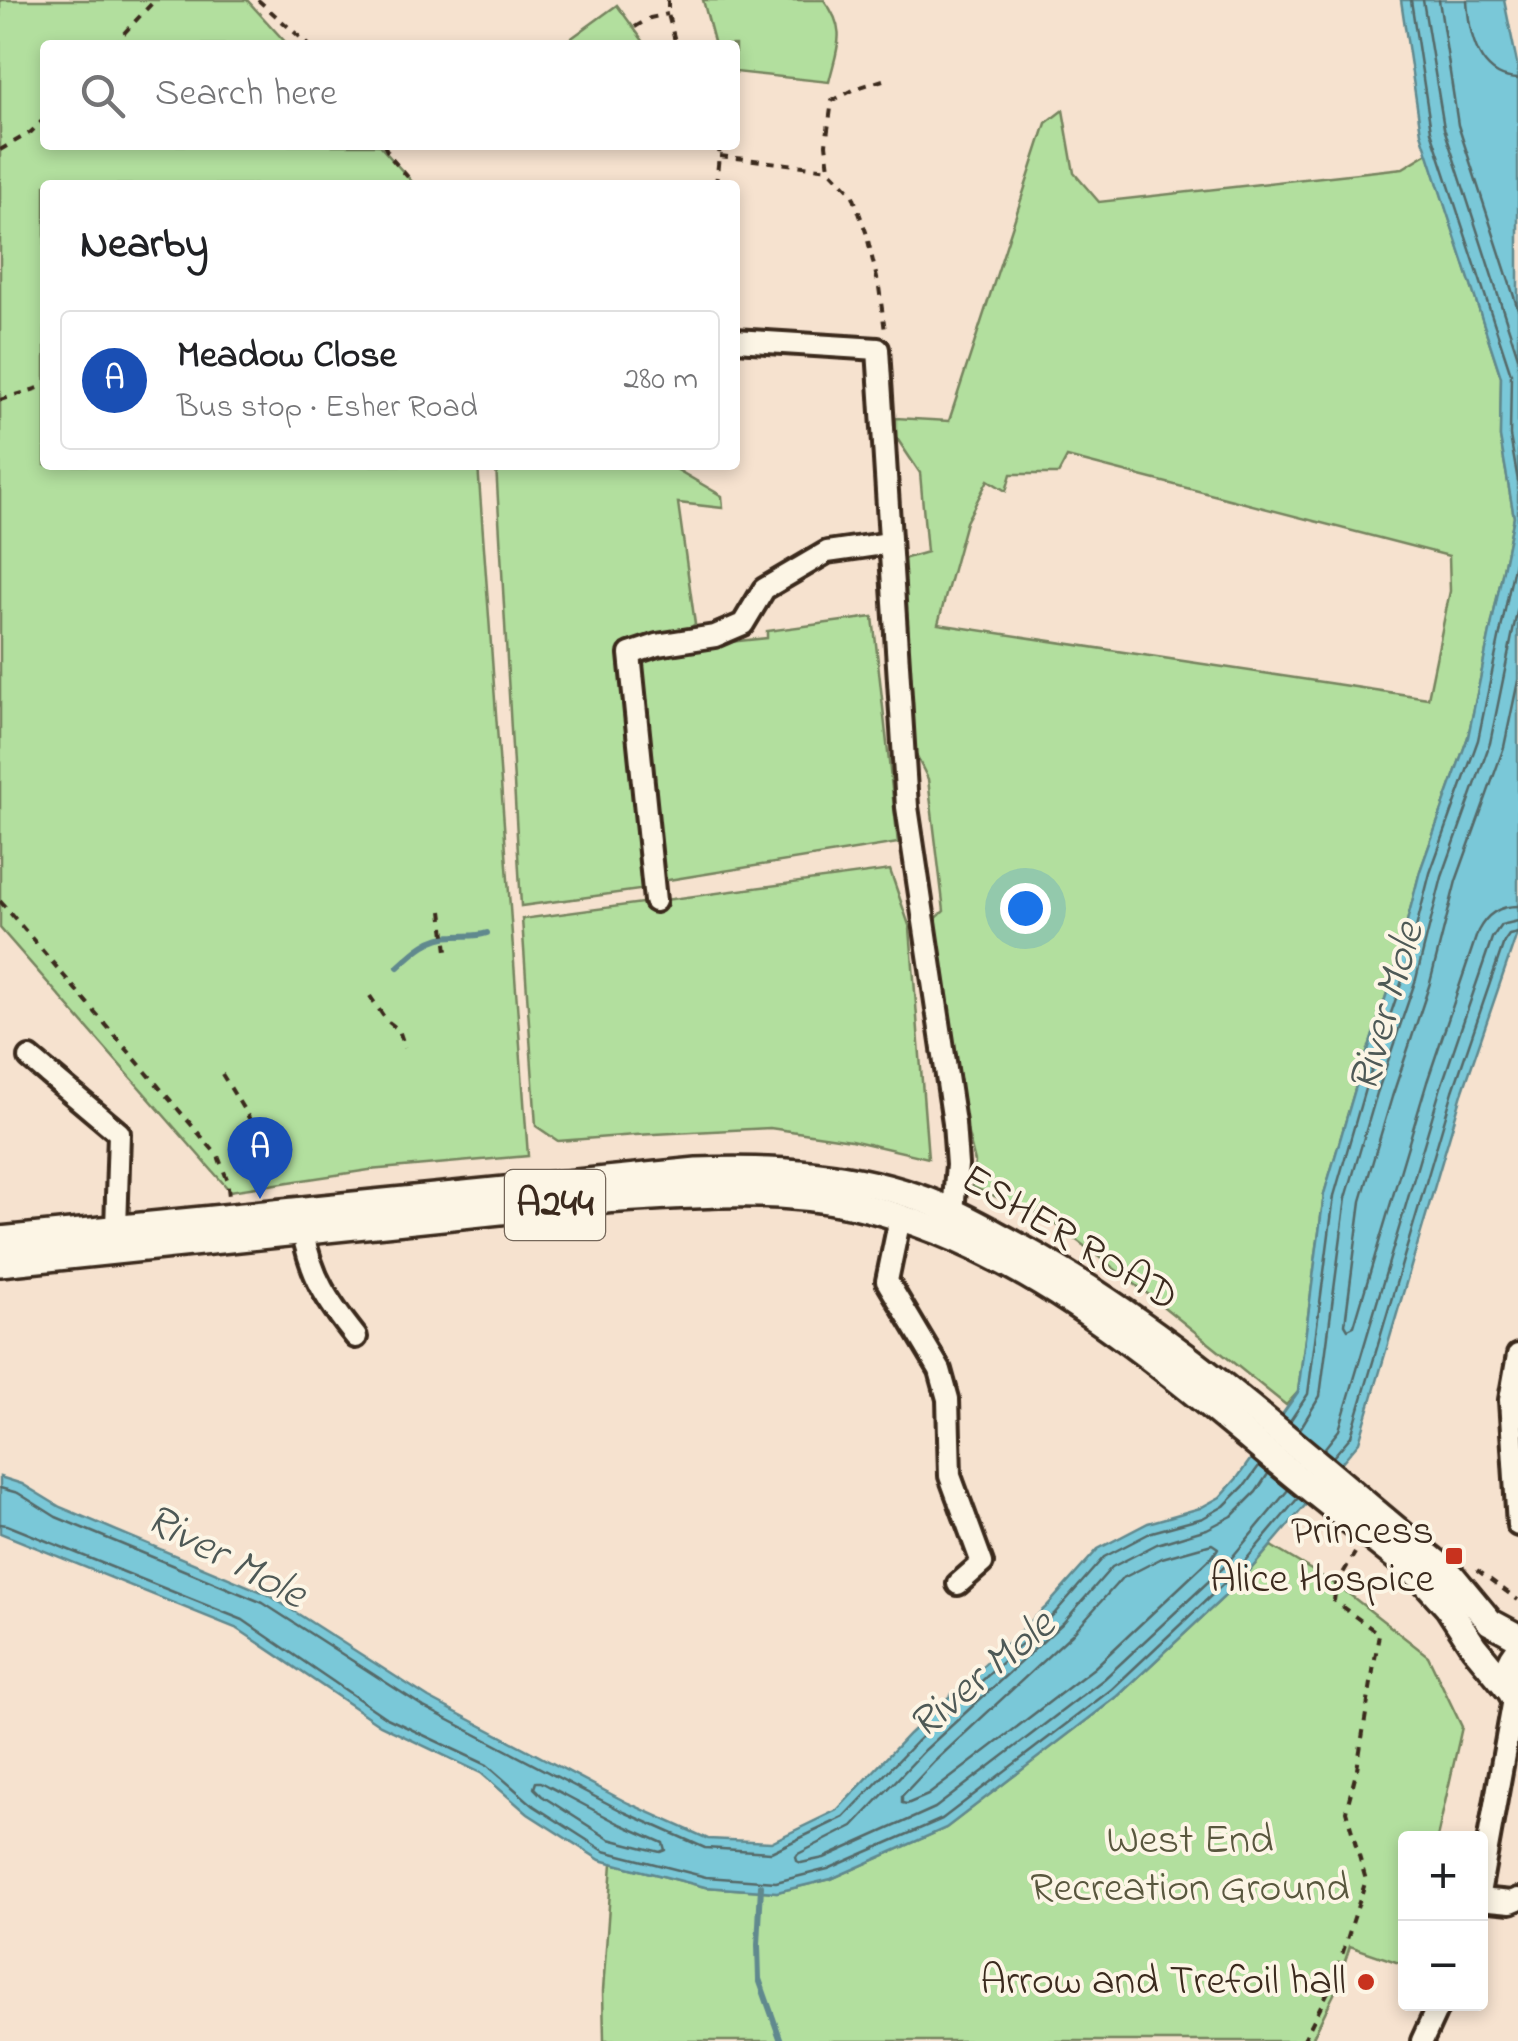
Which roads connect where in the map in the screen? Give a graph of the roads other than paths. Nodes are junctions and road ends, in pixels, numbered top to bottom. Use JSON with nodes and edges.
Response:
{"nodes":[{"id":1,"x":740,"y":340,"type":"edge"},
{"id":2,"x":890,"y":543,"type":"junction"},
{"id":3,"x":655,"y":901,"type":"dead end"},
{"id":4,"x":30,"y":1058,"type":"dead end"},
{"id":5,"x":954,"y":1212,"type":"junction"},
{"id":6,"x":900,"y":1218,"type":"junction"},
{"id":7,"x":116,"y":1229,"type":"junction"},
{"id":8,"x":303,"y":1232,"type":"junction"},
{"id":9,"x":0,"y":1240,"type":"edge"},
{"id":10,"x":0,"y":1263,"type":"edge"},
{"id":11,"x":356,"y":1337,"type":"dead end"},
{"id":12,"x":1518,"y":1355,"type":"edge"},
{"id":13,"x":1234,"y":1410,"type":"junction"},
{"id":14,"x":1326,"y":1488,"type":"junction"},
{"id":15,"x":1518,"y":1525,"type":"edge"},
{"id":16,"x":958,"y":1584,"type":"dead end"},
{"id":17,"x":1518,"y":1636,"type":"edge"},
{"id":18,"x":1518,"y":1651,"type":"edge"},
{"id":19,"x":1513,"y":1696,"type":"edge"},
{"id":20,"x":1511,"y":1749,"type":"edge"},
{"id":21,"x":1488,"y":1852,"type":"edge"},
{"id":22,"x":1518,"y":1899,"type":"edge"},
{"id":23,"x":1488,"y":1900,"type":"edge"},
{"id":24,"x":1437,"y":2011,"type":"edge"},
{"id":25,"x":1422,"y":2041,"type":"edge"}],
"edges":[{"from":1,"to":2,"type":"street"},
{"from":2,"to":3,"type":"street"},
{"from":2,"to":5,"type":"street"},
{"from":4,"to":7,"type":"street"},
{"from":5,"to":7,"type":"main road","name":"ESHER ROAD","number":"A244"},
{"from":5,"to":13,"type":"main road","name":"ESHER ROAD","number":"A244"},
{"from":6,"to":8,"type":"main road","name":"ESHER ROAD","number":"A244"},
{"from":6,"to":13,"type":"main road","name":"ESHER ROAD","number":"A244"},
{"from":6,"to":16,"type":"street"},
{"from":7,"to":9,"type":"main road","name":"ESHER ROAD","number":"A244"},
{"from":8,"to":10,"type":"main road","name":"ESHER ROAD","number":"A244"},
{"from":8,"to":11,"type":"street"},
{"from":12,"to":15,"type":"street"},
{"from":13,"to":14,"type":"main road","number":"A244"},
{"from":14,"to":17,"type":"main road","number":"A244"},
{"from":14,"to":19,"type":"main road","number":"A244"},
{"from":18,"to":19,"type":"main road"},
{"from":19,"to":20,"type":"street"},
{"from":20,"to":21,"type":"street"},
{"from":22,"to":23,"type":"street"},
{"from":24,"to":25,"type":"street"}]}
